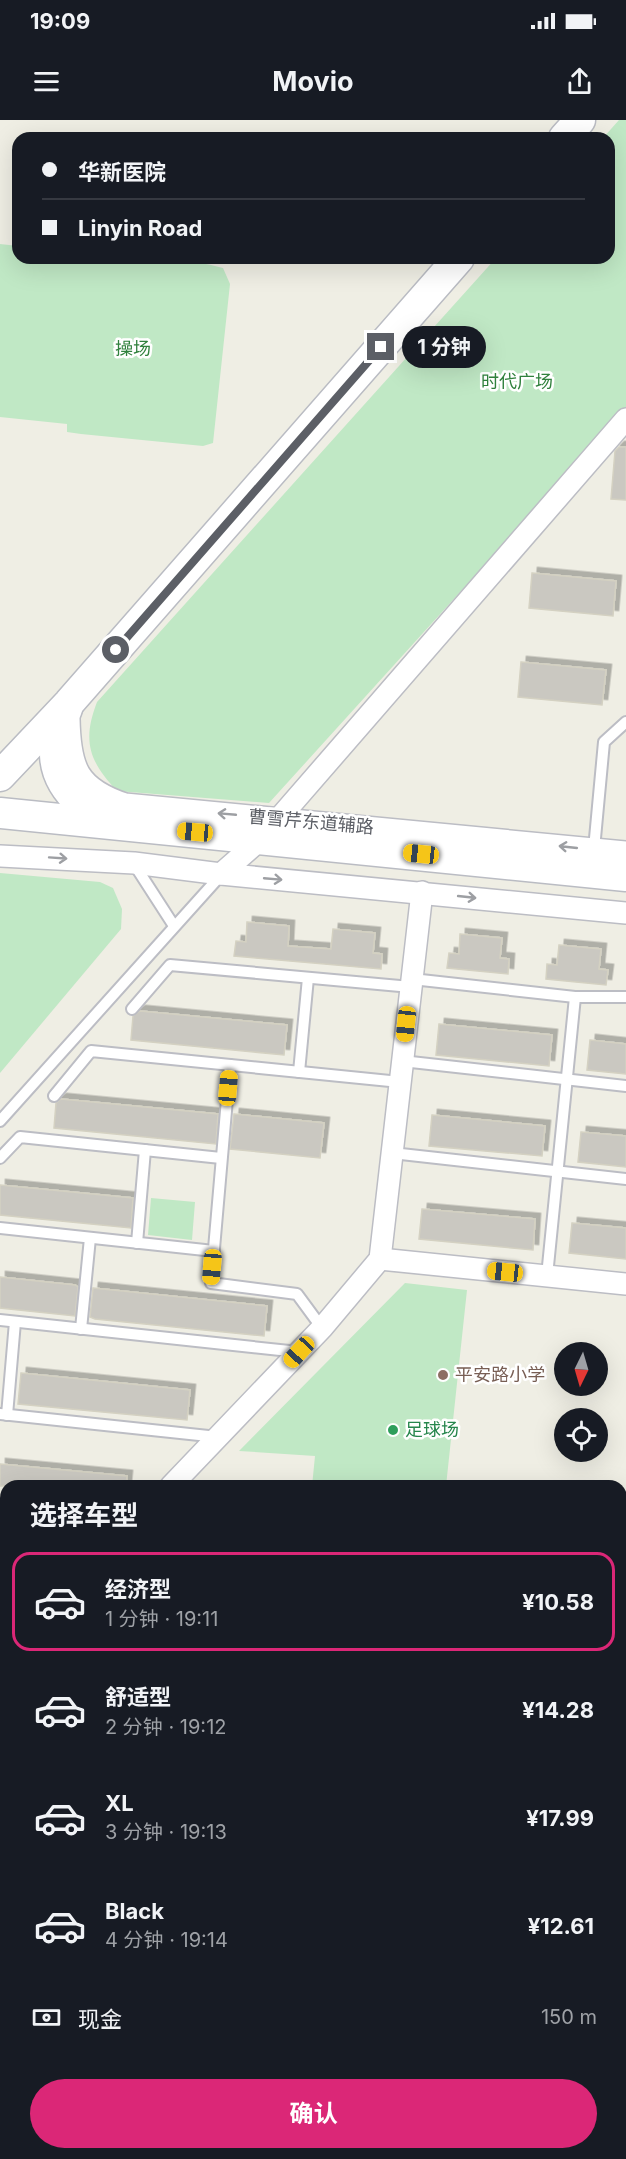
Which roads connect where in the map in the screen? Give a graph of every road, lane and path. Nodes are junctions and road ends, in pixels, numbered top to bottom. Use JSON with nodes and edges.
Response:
{"nodes":[{"id":1,"x":580,"y":120,"type":"edge"},
{"id":2,"x":569,"y":132,"type":"edge"},
{"id":3,"x":454,"y":264,"type":"edge"},
{"id":4,"x":626,"y":419,"type":"edge"},
{"id":5,"x":616,"y":441,"type":"edge"},
{"id":6,"x":69,"y":703,"type":"junction"},
{"id":7,"x":626,"y":722,"type":"edge"},
{"id":8,"x":0,"y":776,"type":"edge"},
{"id":9,"x":0,"y":813,"type":"edge"},
{"id":10,"x":129,"y":825,"type":"junction"},
{"id":11,"x":0,"y":831,"type":"edge"},
{"id":12,"x":262,"y":836,"type":"junction"},
{"id":13,"x":594,"y":849,"type":"junction"},
{"id":14,"x":626,"y":852,"type":"edge"},
{"id":15,"x":0,"y":856,"type":"edge"},
{"id":16,"x":134,"y":863,"type":"junction"},
{"id":17,"x":221,"y":874,"type":"junction"},
{"id":18,"x":626,"y":876,"type":"edge"},
{"id":19,"x":626,"y":891,"type":"edge"},
{"id":20,"x":422,"y":892,"type":"junction"},
{"id":21,"x":626,"y":913,"type":"edge"},
{"id":22,"x":174,"y":926,"type":"junction"},
{"id":23,"x":308,"y":978,"type":"junction"},
{"id":24,"x":411,"y":983,"type":"junction"},
{"id":25,"x":626,"y":997,"type":"edge"},
{"id":26,"x":575,"y":998,"type":"junction"},
{"id":27,"x":132,"y":1009,"type":"dead end"},
{"id":28,"x":402,"y":1061,"type":"junction"},
{"id":29,"x":230,"y":1065,"type":"junction"},
{"id":30,"x":299,"y":1072,"type":"junction"},
{"id":31,"x":567,"y":1079,"type":"junction"},
{"id":32,"x":400,"y":1083,"type":"junction"},
{"id":33,"x":626,"y":1086,"type":"edge"},
{"id":34,"x":54,"y":1096,"type":"dead end"},
{"id":35,"x":0,"y":1121,"type":"edge"},
{"id":36,"x":145,"y":1150,"type":"junction"},
{"id":37,"x":392,"y":1153,"type":"junction"},
{"id":38,"x":0,"y":1158,"type":"edge"},
{"id":39,"x":221,"y":1158,"type":"junction"},
{"id":40,"x":558,"y":1172,"type":"junction"},
{"id":41,"x":626,"y":1179,"type":"edge"},
{"id":42,"x":0,"y":1228,"type":"edge"},
{"id":43,"x":90,"y":1238,"type":"junction"},
{"id":44,"x":137,"y":1243,"type":"junction"},
{"id":45,"x":214,"y":1251,"type":"junction"},
{"id":46,"x":380,"y":1259,"type":"junction"},
{"id":47,"x":547,"y":1276,"type":"junction"},
{"id":48,"x":626,"y":1284,"type":"edge"},
{"id":49,"x":0,"y":1320,"type":"edge"},
{"id":50,"x":15,"y":1322,"type":"junction"},
{"id":51,"x":322,"y":1328,"type":"junction"},
{"id":52,"x":81,"y":1329,"type":"junction"},
{"id":53,"x":299,"y":1352,"type":"junction"},
{"id":54,"x":4,"y":1414,"type":"edge"},
{"id":55,"x":218,"y":1437,"type":"junction"},
{"id":56,"x":177,"y":1480,"type":"edge"}],
"edges":[{"from":1,"to":2,"type":"main road"},
{"from":3,"to":6,"type":"main road"},
{"from":4,"to":5,"type":"street"},
{"from":5,"to":12,"type":"street"},
{"from":6,"to":8,"type":"main road"},
{"from":6,"to":10,"type":"main road"},
{"from":12,"to":6,"type":"street","name":"曹雪芹东道辅路","one_way":true},
{"from":7,"to":13,"type":"lane"},
{"from":9,"to":10,"type":"main road"},
{"from":10,"to":12,"type":"main road"},
{"from":11,"to":12,"type":"main road"},
{"from":13,"to":12,"type":"street","name":"曹雪芹东道辅路","one_way":true},
{"from":12,"to":17,"type":"street"},
{"from":12,"to":18,"type":"main road"},
{"from":12,"to":19,"type":"main road"},
{"from":13,"to":14,"type":"street","name":"曹雪芹东道辅路"},
{"from":15,"to":16,"type":"street","one_way":true},
{"from":16,"to":17,"type":"street"},
{"from":16,"to":22,"type":"lane"},
{"from":17,"to":20,"type":"street","one_way":true},
{"from":17,"to":22,"type":"lane"},
{"from":20,"to":21,"type":"street","one_way":true},
{"from":20,"to":24,"type":"street"},
{"from":22,"to":35,"type":"lane"},
{"from":23,"to":24,"type":"lane"},
{"from":23,"to":27,"type":"lane"},
{"from":23,"to":30,"type":"lane"},
{"from":24,"to":26,"type":"lane"},
{"from":24,"to":28,"type":"street"},
{"from":25,"to":26,"type":"lane"},
{"from":26,"to":31,"type":"lane"},
{"from":28,"to":31,"type":"lane"},
{"from":28,"to":32,"type":"street"},
{"from":29,"to":30,"type":"lane"},
{"from":29,"to":34,"type":"lane"},
{"from":29,"to":39,"type":"lane"},
{"from":30,"to":32,"type":"lane"},
{"from":31,"to":33,"type":"lane"},
{"from":31,"to":40,"type":"lane"},
{"from":32,"to":37,"type":"street"},
{"from":36,"to":38,"type":"lane"},
{"from":36,"to":39,"type":"lane"},
{"from":36,"to":44,"type":"lane"},
{"from":37,"to":40,"type":"lane"},
{"from":37,"to":46,"type":"street"},
{"from":39,"to":45,"type":"lane"},
{"from":40,"to":41,"type":"lane"},
{"from":40,"to":47,"type":"lane"},
{"from":42,"to":43,"type":"lane"},
{"from":43,"to":44,"type":"lane"},
{"from":43,"to":52,"type":"lane"},
{"from":44,"to":45,"type":"lane"},
{"from":45,"to":51,"type":"lane"},
{"from":46,"to":47,"type":"street"},
{"from":46,"to":51,"type":"street"},
{"from":47,"to":48,"type":"street"},
{"from":49,"to":50,"type":"lane"},
{"from":50,"to":52,"type":"lane"},
{"from":50,"to":54,"type":"lane"},
{"from":51,"to":53,"type":"street"},
{"from":52,"to":53,"type":"lane"},
{"from":53,"to":55,"type":"street"},
{"from":54,"to":55,"type":"lane"},
{"from":55,"to":56,"type":"street"}]}
